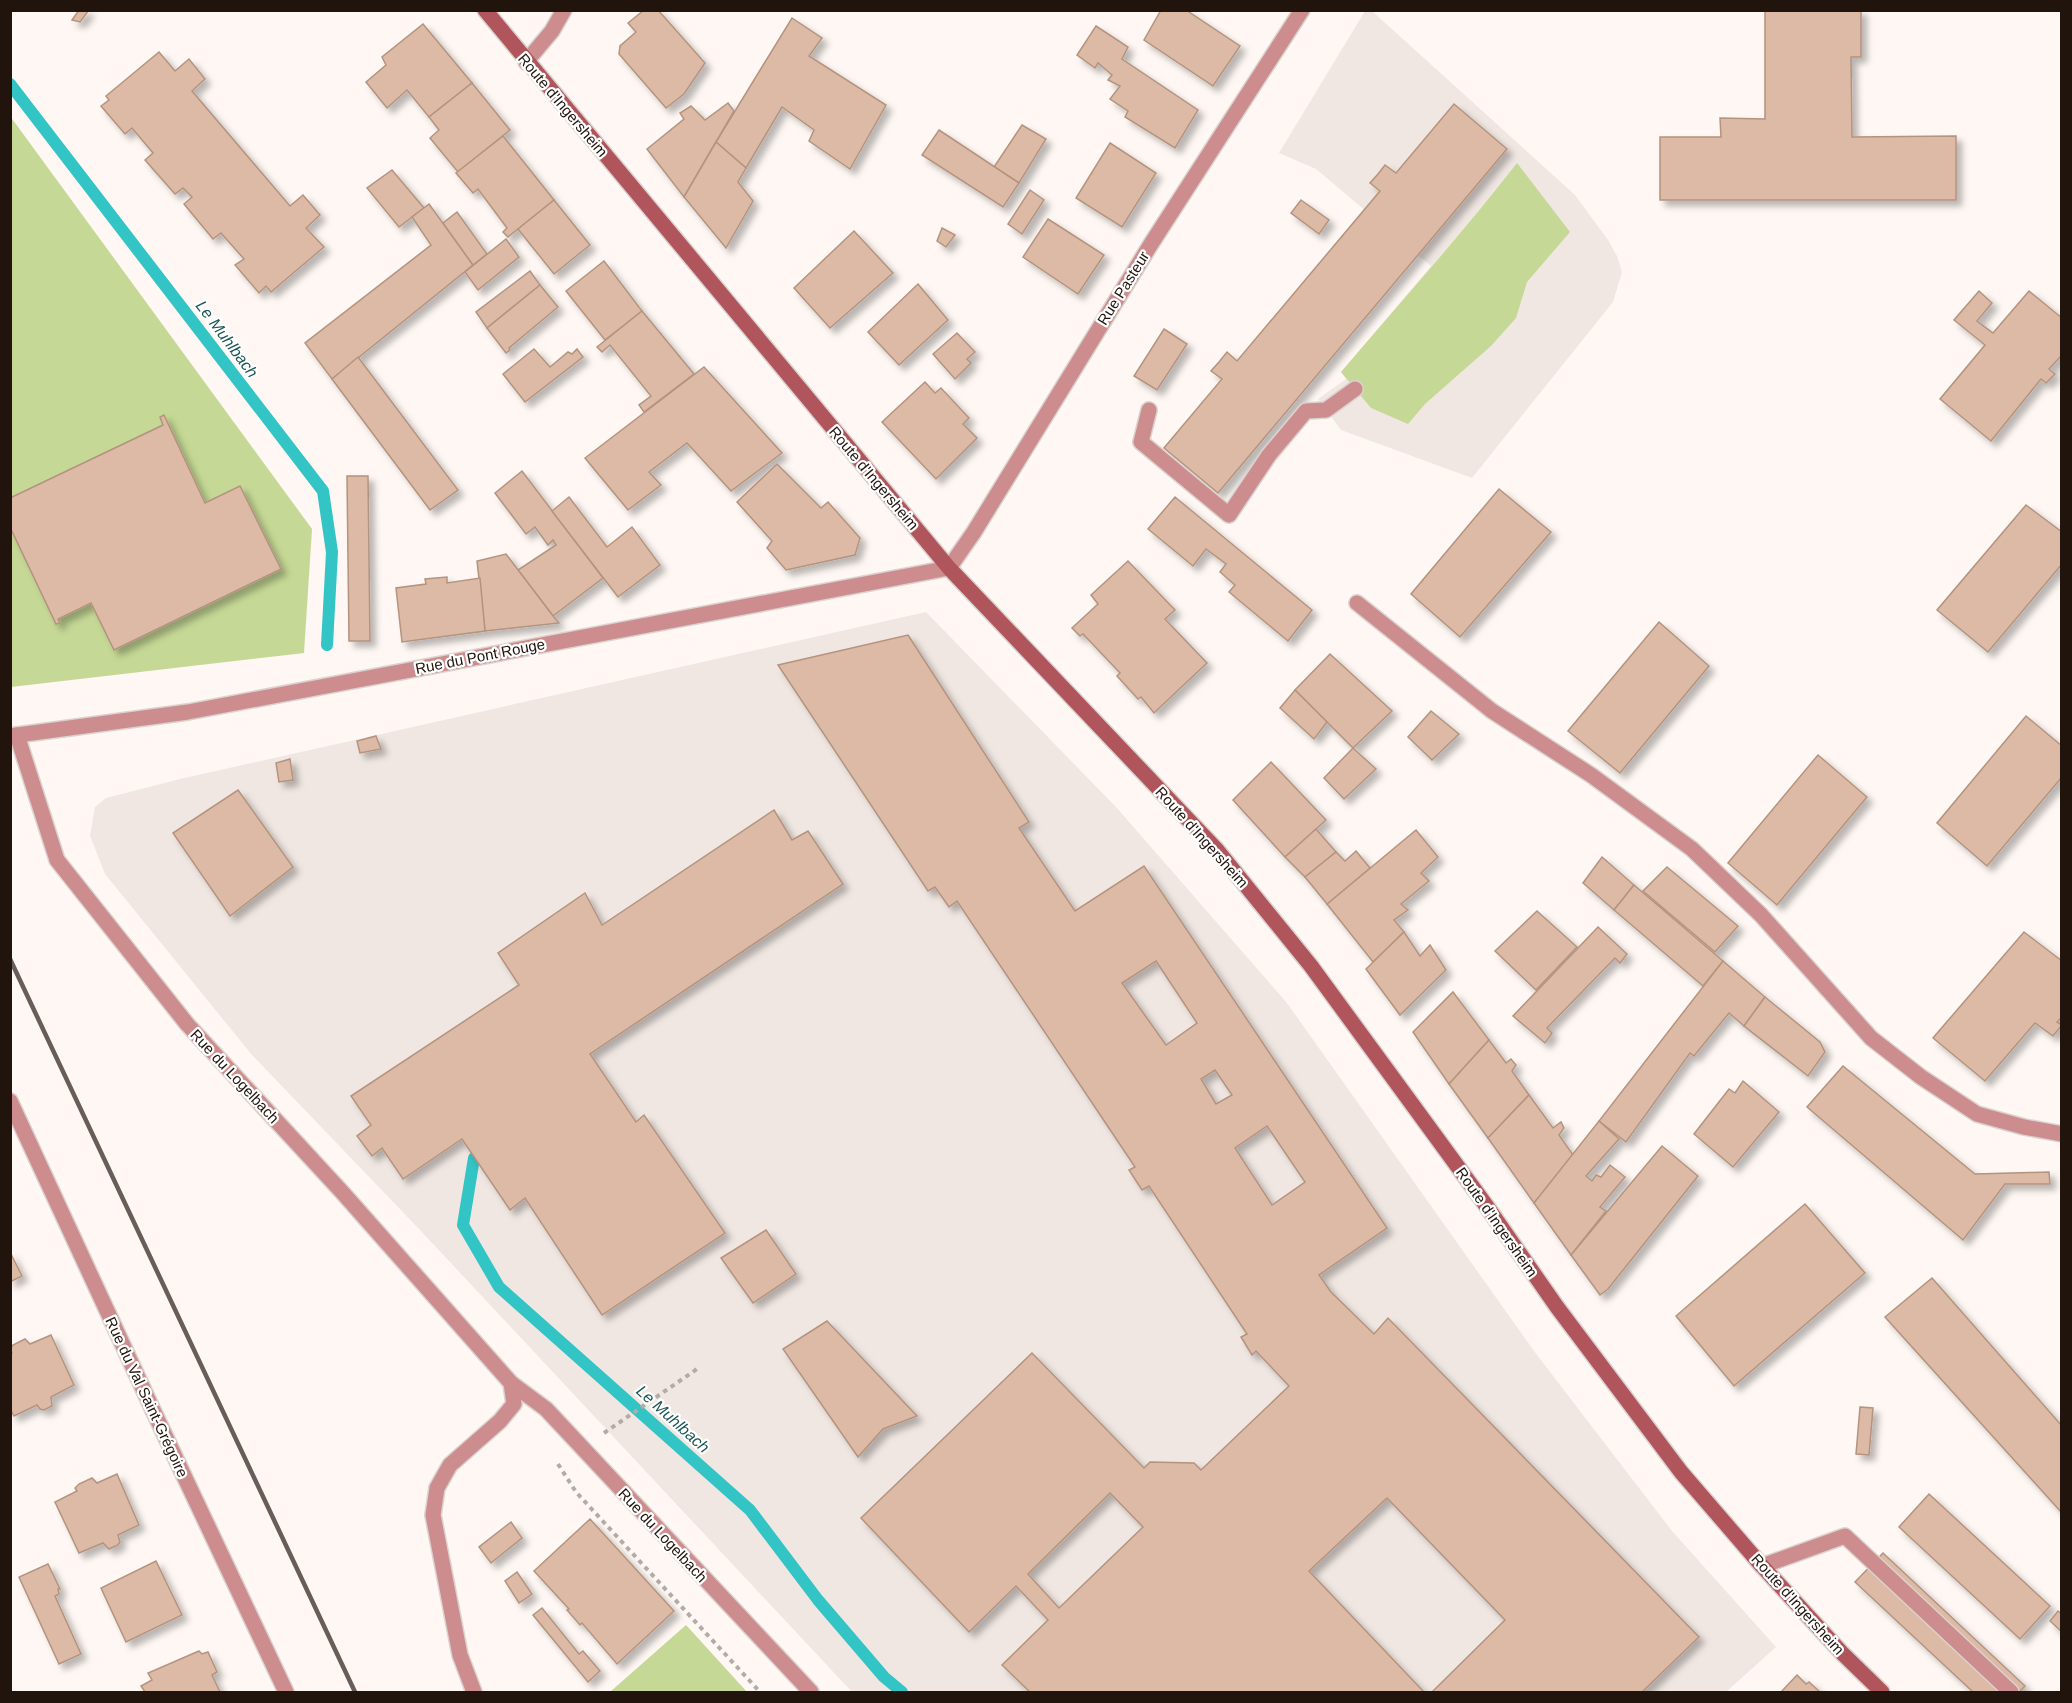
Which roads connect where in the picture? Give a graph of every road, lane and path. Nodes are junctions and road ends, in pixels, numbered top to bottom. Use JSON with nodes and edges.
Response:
{"nodes":[{"id":1,"x":485,"y":10,"type":"edge"},
{"id":2,"x":564,"y":10,"type":"edge"},
{"id":3,"x":1302,"y":10,"type":"edge"},
{"id":4,"x":526,"y":62,"type":"junction"},
{"id":5,"x":1355,"y":389,"type":"dead end"},
{"id":6,"x":1149,"y":411,"type":"dead end"},
{"id":7,"x":949,"y":568,"type":"junction"},
{"id":8,"x":1357,"y":603,"type":"dead end"},
{"id":9,"x":14,"y":735,"type":"edge"},
{"id":10,"x":10,"y":1101,"type":"edge"},
{"id":11,"x":2061,"y":1134,"type":"edge"},
{"id":12,"x":698,"y":1369,"type":"dead end"},
{"id":13,"x":511,"y":1383,"type":"junction"},
{"id":14,"x":609,"y":1430,"type":"dead end"},
{"id":15,"x":554,"y":1456,"type":"dead end"},
{"id":16,"x":1762,"y":1566,"type":"junction"},
{"id":17,"x":286,"y":1692,"type":"edge"},
{"id":18,"x":474,"y":1692,"type":"edge"},
{"id":19,"x":760,"y":1692,"type":"edge"},
{"id":20,"x":811,"y":1692,"type":"edge"},
{"id":21,"x":1882,"y":1692,"type":"edge"},
{"id":22,"x":2011,"y":1692,"type":"edge"}],
"edges":[{"from":1,"to":4,"type":"main road","name":"Route d'Ingersheim"},
{"from":2,"to":4,"type":"street"},
{"from":3,"to":7,"type":"street","name":"Rue Pasteur"},
{"from":4,"to":7,"type":"main road","name":"Route d'Ingersheim"},
{"from":5,"to":6,"type":"street"},
{"from":7,"to":9,"type":"street","name":"Rue du Pont Rouge"},
{"from":7,"to":16,"type":"main road","name":"Route d'Ingersheim"},
{"from":8,"to":11,"type":"street"},
{"from":9,"to":13,"type":"street","name":"Rue du Logelbach"},
{"from":10,"to":17,"type":"street","name":"Rue du Val Saint-Grégoire"},
{"from":12,"to":14,"type":"path"},
{"from":13,"to":18,"type":"street"},
{"from":13,"to":20,"type":"street","name":"Rue du Logelbach"},
{"from":15,"to":19,"type":"path"},
{"from":16,"to":21,"type":"main road","name":"Route d'Ingersheim"},
{"from":16,"to":22,"type":"street"}]}
